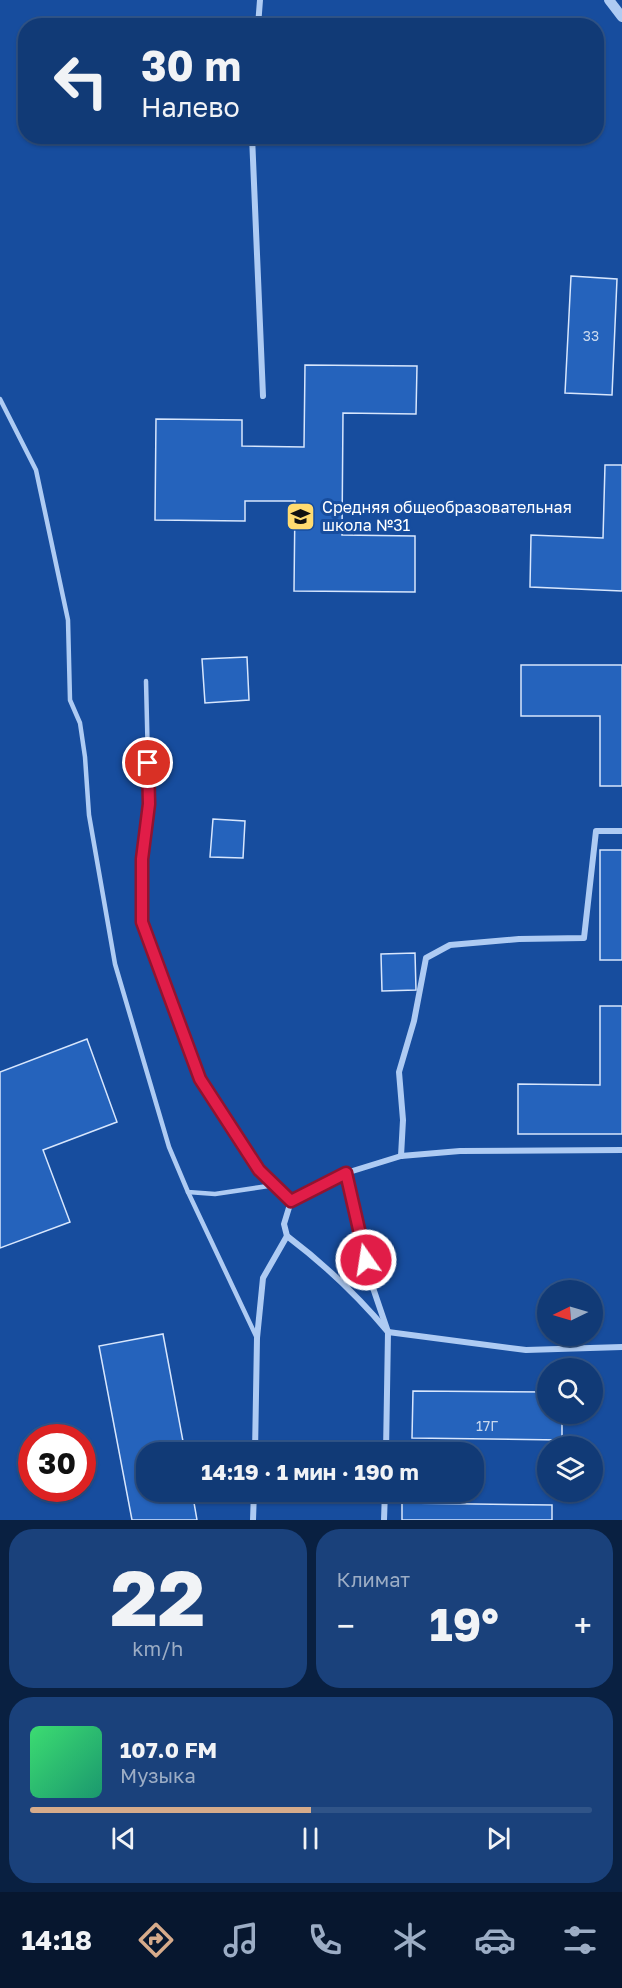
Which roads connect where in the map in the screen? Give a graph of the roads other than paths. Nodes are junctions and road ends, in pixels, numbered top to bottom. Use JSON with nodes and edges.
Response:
{"nodes":[{"id":1,"x":260,"y":0,"type":"edge"},
{"id":2,"x":609,"y":0,"type":"edge"},
{"id":3,"x":622,"y":17,"type":"edge"},
{"id":4,"x":259,"y":18,"type":"edge"},
{"id":5,"x":252,"y":144,"type":"edge"},
{"id":6,"x":263,"y":396,"type":"dead end"},
{"id":7,"x":0,"y":399,"type":"edge"},
{"id":8,"x":146,"y":681,"type":"dead end"},
{"id":9,"x":622,"y":831,"type":"edge"},
{"id":10,"x":622,"y":1150,"type":"edge"},
{"id":11,"x":401,"y":1156,"type":"junction"},
{"id":12,"x":346,"y":1173,"type":"junction"},
{"id":13,"x":275,"y":1185,"type":"junction"},
{"id":14,"x":188,"y":1192,"type":"junction"},
{"id":15,"x":291,"y":1201,"type":"junction"},
{"id":16,"x":286,"y":1236,"type":"junction"},
{"id":17,"x":388,"y":1332,"type":"junction"},
{"id":18,"x":257,"y":1338,"type":"junction"},
{"id":19,"x":622,"y":1347,"type":"edge"},
{"id":20,"x":255,"y":1442,"type":"edge"},
{"id":21,"x":386,"y":1442,"type":"edge"},
{"id":22,"x":254,"y":1502,"type":"edge"},
{"id":23,"x":385,"y":1502,"type":"edge"},
{"id":24,"x":254,"y":1520,"type":"edge"},
{"id":25,"x":384,"y":1520,"type":"edge"}],
"edges":[{"from":1,"to":4,"type":"street"},
{"from":2,"to":3,"type":"street"},
{"from":5,"to":6,"type":"street"},
{"from":7,"to":14,"type":"lane"},
{"from":8,"to":13,"type":"lane"},
{"from":9,"to":11,"type":"street"},
{"from":10,"to":11,"type":"street"},
{"from":11,"to":12,"type":"street"},
{"from":12,"to":15,"type":"street"},
{"from":12,"to":17,"type":"street"},
{"from":13,"to":14,"type":"lane"},
{"from":13,"to":15,"type":"lane"},
{"from":14,"to":18,"type":"lane"},
{"from":15,"to":16,"type":"street"},
{"from":16,"to":17,"type":"street"},
{"from":16,"to":18,"type":"street"},
{"from":17,"to":19,"type":"street"},
{"from":17,"to":21,"type":"street"},
{"from":18,"to":20,"type":"street"},
{"from":22,"to":24,"type":"street"},
{"from":23,"to":25,"type":"street"}]}
